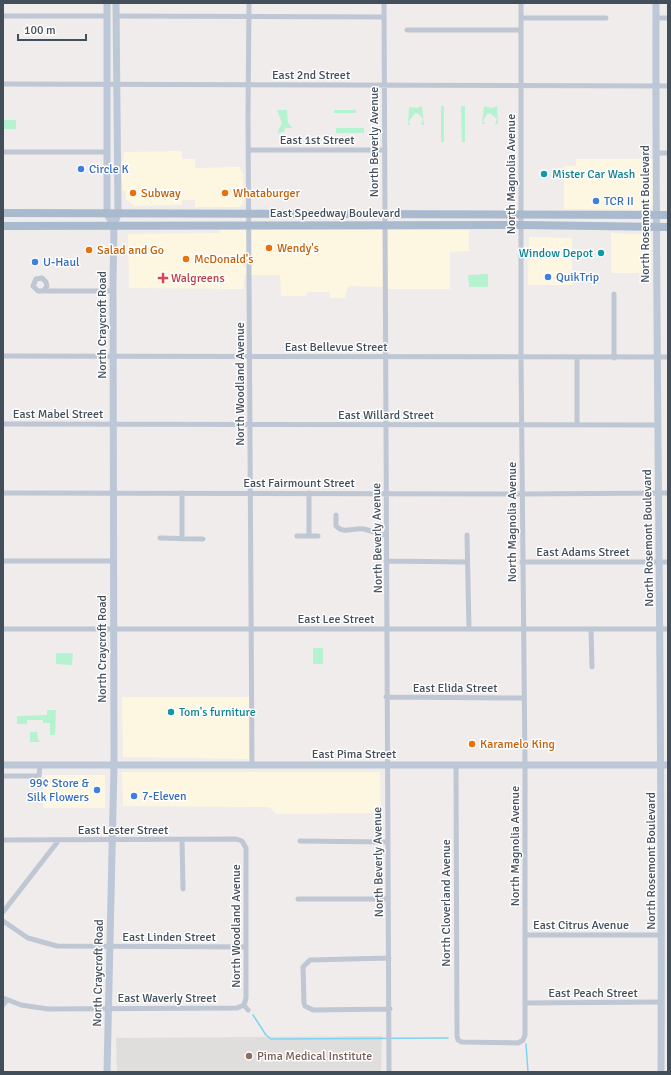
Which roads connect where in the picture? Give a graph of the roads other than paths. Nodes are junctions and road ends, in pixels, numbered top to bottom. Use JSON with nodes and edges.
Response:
{"nodes":[{"id":1,"x":107,"y":3,"type":"edge"},
{"id":2,"x":116,"y":3,"type":"edge"},
{"id":3,"x":249,"y":3,"type":"edge"},
{"id":4,"x":384,"y":3,"type":"edge"},
{"id":5,"x":521,"y":3,"type":"edge"},
{"id":6,"x":656,"y":3,"type":"edge"},
{"id":7,"x":3,"y":16,"type":"edge"},
{"id":8,"x":106,"y":16,"type":"junction"},
{"id":9,"x":116,"y":16,"type":"junction"},
{"id":10,"x":249,"y":17,"type":"junction"},
{"id":11,"x":384,"y":17,"type":"junction"},
{"id":12,"x":521,"y":18,"type":"junction"},
{"id":13,"x":606,"y":18,"type":"dead end"},
{"id":14,"x":656,"y":18,"type":"junction"},
{"id":15,"x":668,"y":18,"type":"edge"},
{"id":16,"x":407,"y":30,"type":"dead end"},
{"id":17,"x":521,"y":30,"type":"junction"},
{"id":18,"x":3,"y":84,"type":"edge"},
{"id":19,"x":107,"y":84,"type":"junction"},
{"id":20,"x":116,"y":85,"type":"junction"},
{"id":21,"x":384,"y":85,"type":"junction"},
{"id":22,"x":248,"y":86,"type":"junction"},
{"id":23,"x":522,"y":86,"type":"junction"},
{"id":24,"x":656,"y":86,"type":"junction"},
{"id":25,"x":668,"y":86,"type":"edge"},
{"id":26,"x":249,"y":150,"type":"junction"},
{"id":27,"x":385,"y":150,"type":"junction"},
{"id":28,"x":3,"y":152,"type":"edge"},
{"id":29,"x":107,"y":152,"type":"junction"},
{"id":30,"x":656,"y":153,"type":"junction"},
{"id":31,"x":668,"y":153,"type":"edge"},
{"id":32,"x":3,"y":213,"type":"edge"},
{"id":33,"x":521,"y":213,"type":"junction"},
{"id":34,"x":108,"y":214,"type":"junction"},
{"id":35,"x":118,"y":214,"type":"junction"},
{"id":36,"x":385,"y":214,"type":"junction"},
{"id":37,"x":249,"y":215,"type":"junction"},
{"id":38,"x":657,"y":215,"type":"junction"},
{"id":39,"x":668,"y":215,"type":"edge"},
{"id":40,"x":521,"y":224,"type":"junction"},
{"id":41,"x":385,"y":225,"type":"junction"},
{"id":42,"x":3,"y":226,"type":"edge"},
{"id":43,"x":114,"y":226,"type":"junction"},
{"id":44,"x":249,"y":226,"type":"junction"},
{"id":45,"x":657,"y":227,"type":"junction"},
{"id":46,"x":668,"y":227,"type":"edge"},
{"id":47,"x":44,"y":290,"type":"dead end"},
{"id":48,"x":113,"y":291,"type":"junction"},
{"id":49,"x":614,"y":294,"type":"dead end"},
{"id":50,"x":3,"y":356,"type":"edge"},
{"id":51,"x":113,"y":356,"type":"junction"},
{"id":52,"x":250,"y":357,"type":"junction"},
{"id":53,"x":385,"y":357,"type":"junction"},
{"id":54,"x":657,"y":357,"type":"junction"},
{"id":55,"x":668,"y":357,"type":"edge"},
{"id":56,"x":521,"y":358,"type":"junction"},
{"id":57,"x":577,"y":358,"type":"junction"},
{"id":58,"x":614,"y":358,"type":"junction"},
{"id":59,"x":3,"y":424,"type":"edge"},
{"id":60,"x":114,"y":424,"type":"junction"},
{"id":61,"x":250,"y":425,"type":"junction"},
{"id":62,"x":385,"y":425,"type":"junction"},
{"id":63,"x":577,"y":425,"type":"junction"},
{"id":64,"x":658,"y":425,"type":"junction"},
{"id":65,"x":522,"y":426,"type":"junction"},
{"id":66,"x":3,"y":493,"type":"edge"},
{"id":67,"x":114,"y":493,"type":"junction"},
{"id":68,"x":182,"y":493,"type":"junction"},
{"id":69,"x":250,"y":493,"type":"junction"},
{"id":70,"x":309,"y":493,"type":"junction"},
{"id":71,"x":386,"y":493,"type":"junction"},
{"id":72,"x":659,"y":493,"type":"junction"},
{"id":73,"x":668,"y":493,"type":"edge"},
{"id":74,"x":522,"y":494,"type":"junction"},
{"id":75,"x":336,"y":515,"type":"dead end"},
{"id":76,"x":386,"y":534,"type":"junction"},
{"id":77,"x":467,"y":534,"type":"dead end"},
{"id":78,"x":297,"y":536,"type":"dead end"},
{"id":79,"x":308,"y":536,"type":"junction"},
{"id":80,"x":318,"y":536,"type":"dead end"},
{"id":81,"x":160,"y":538,"type":"dead end"},
{"id":82,"x":182,"y":538,"type":"junction"},
{"id":83,"x":203,"y":539,"type":"dead end"},
{"id":84,"x":3,"y":561,"type":"edge"},
{"id":85,"x":386,"y":561,"type":"junction"},
{"id":86,"x":114,"y":562,"type":"junction"},
{"id":87,"x":467,"y":562,"type":"junction"},
{"id":88,"x":522,"y":562,"type":"junction"},
{"id":89,"x":660,"y":562,"type":"junction"},
{"id":90,"x":668,"y":562,"type":"edge"},
{"id":91,"x":3,"y":628,"type":"edge"},
{"id":92,"x":112,"y":628,"type":"junction"},
{"id":93,"x":252,"y":628,"type":"junction"},
{"id":94,"x":664,"y":629,"type":"edge"},
{"id":95,"x":388,"y":630,"type":"junction"},
{"id":96,"x":468,"y":630,"type":"junction"},
{"id":97,"x":523,"y":630,"type":"junction"},
{"id":98,"x":591,"y":630,"type":"junction"},
{"id":99,"x":592,"y":667,"type":"dead end"},
{"id":100,"x":386,"y":697,"type":"junction"},
{"id":101,"x":524,"y":698,"type":"junction"},
{"id":102,"x":665,"y":764,"type":"edge"},
{"id":103,"x":3,"y":765,"type":"edge"},
{"id":104,"x":40,"y":765,"type":"junction"},
{"id":105,"x":114,"y":765,"type":"junction"},
{"id":106,"x":387,"y":765,"type":"junction"},
{"id":107,"x":456,"y":765,"type":"junction"},
{"id":108,"x":525,"y":765,"type":"junction"},
{"id":109,"x":252,"y":766,"type":"junction"},
{"id":110,"x":3,"y":776,"type":"edge"},
{"id":111,"x":111,"y":839,"type":"junction"},
{"id":112,"x":3,"y":840,"type":"edge"},
{"id":113,"x":59,"y":840,"type":"junction"},
{"id":114,"x":182,"y":840,"type":"junction"},
{"id":115,"x":244,"y":841,"type":"joint"},
{"id":116,"x":300,"y":841,"type":"dead end"},
{"id":117,"x":388,"y":842,"type":"junction"},
{"id":118,"x":183,"y":889,"type":"dead end"},
{"id":119,"x":298,"y":899,"type":"dead end"},
{"id":120,"x":388,"y":899,"type":"junction"},
{"id":121,"x":3,"y":912,"type":"edge"},
{"id":122,"x":3,"y":921,"type":"edge"},
{"id":123,"x":525,"y":935,"type":"junction"},
{"id":124,"x":662,"y":935,"type":"junction"},
{"id":125,"x":110,"y":947,"type":"junction"},
{"id":126,"x":246,"y":947,"type":"junction"},
{"id":127,"x":389,"y":958,"type":"junction"},
{"id":128,"x":5,"y":999,"type":"edge"},
{"id":129,"x":661,"y":1002,"type":"junction"},
{"id":130,"x":525,"y":1003,"type":"junction"},
{"id":131,"x":3,"y":1005,"type":"edge"},
{"id":132,"x":244,"y":1005,"type":"junction"},
{"id":133,"x":237,"y":1008,"type":"joint"},
{"id":134,"x":108,"y":1009,"type":"junction"},
{"id":135,"x":390,"y":1009,"type":"junction"},
{"id":136,"x":248,"y":1010,"type":"dead end"},
{"id":137,"x":523,"y":1040,"type":"joint"},
{"id":138,"x":664,"y":1042,"type":"edge"},
{"id":139,"x":107,"y":1072,"type":"edge"},
{"id":140,"x":389,"y":1072,"type":"edge"},
{"id":141,"x":660,"y":1072,"type":"edge"}],
"edges":[{"from":1,"to":8,"type":"street","name":"North Craycroft Road"},
{"from":2,"to":9,"type":"street","name":"North Craycroft Road"},
{"from":3,"to":10,"type":"street","name":"North Woodland Avenue"},
{"from":4,"to":11,"type":"street","name":"North Beverly Avenue"},
{"from":5,"to":12,"type":"street","name":"North Magnolia Avenue"},
{"from":6,"to":14,"type":"street","name":"North Rosemont Boulevard"},
{"from":7,"to":8,"type":"street"},
{"from":8,"to":19,"type":"street","name":"North Craycroft Road"},
{"from":9,"to":10,"type":"street"},
{"from":9,"to":20,"type":"street","name":"North Craycroft Road"},
{"from":10,"to":11,"type":"street"},
{"from":10,"to":22,"type":"street","name":"North Woodland Avenue"},
{"from":11,"to":21,"type":"street","name":"North Beverly Avenue"},
{"from":12,"to":13,"type":"street"},
{"from":12,"to":17,"type":"street","name":"North Magnolia Avenue"},
{"from":14,"to":15,"type":"street"},
{"from":14,"to":24,"type":"street","name":"North Rosemont Boulevard"},
{"from":16,"to":17,"type":"street"},
{"from":17,"to":23,"type":"street","name":"North Magnolia Avenue"},
{"from":18,"to":19,"type":"street","name":"East 2nd Street"},
{"from":19,"to":20,"type":"street","name":"East 2nd Street"},
{"from":19,"to":29,"type":"street","name":"North Craycroft Road"},
{"from":20,"to":22,"type":"street","name":"East 2nd Street"},
{"from":20,"to":35,"type":"street","name":"North Craycroft Road"},
{"from":21,"to":22,"type":"street","name":"East 2nd Street"},
{"from":21,"to":23,"type":"street","name":"East 2nd Street"},
{"from":21,"to":27,"type":"street","name":"North Beverly Avenue"},
{"from":22,"to":26,"type":"street","name":"North Woodland Avenue"},
{"from":23,"to":24,"type":"street","name":"East 2nd Street"},
{"from":23,"to":33,"type":"street","name":"North Magnolia Avenue"},
{"from":24,"to":25,"type":"street","name":"East 2nd Street"},
{"from":24,"to":30,"type":"street","name":"North Rosemont Boulevard"},
{"from":26,"to":27,"type":"street","name":"East 1st Street"},
{"from":26,"to":37,"type":"street","name":"North Woodland Avenue"},
{"from":27,"to":36,"type":"street","name":"North Beverly Avenue"},
{"from":28,"to":29,"type":"street"},
{"from":29,"to":34,"type":"street","name":"North Craycroft Road"},
{"from":30,"to":31,"type":"street"},
{"from":30,"to":38,"type":"street","name":"North Rosemont Boulevard"},
{"from":32,"to":34,"type":"main road","name":"East Speedway Boulevard"},
{"from":33,"to":36,"type":"main road","name":"East Speedway Boulevard"},
{"from":33,"to":38,"type":"main road","name":"East Speedway Boulevard"},
{"from":33,"to":40,"type":"street","name":"North Magnolia Avenue"},
{"from":34,"to":35,"type":"main road","name":"East Speedway Boulevard"},
{"from":34,"to":43,"type":"street","name":"North Craycroft Road"},
{"from":35,"to":37,"type":"main road","name":"East Speedway Boulevard"},
{"from":35,"to":43,"type":"street","name":"North Craycroft Road"},
{"from":36,"to":37,"type":"main road","name":"East Speedway Boulevard"},
{"from":36,"to":41,"type":"street","name":"North Beverly Avenue"},
{"from":37,"to":44,"type":"street","name":"North Woodland Avenue"},
{"from":38,"to":39,"type":"main road","name":"East Speedway Boulevard"},
{"from":38,"to":45,"type":"street","name":"North Rosemont Boulevard"},
{"from":40,"to":41,"type":"main road","name":"East Speedway Boulevard"},
{"from":40,"to":45,"type":"main road","name":"East Speedway Boulevard"},
{"from":40,"to":56,"type":"street","name":"North Magnolia Avenue"},
{"from":41,"to":44,"type":"main road","name":"East Speedway Boulevard"},
{"from":41,"to":53,"type":"street","name":"North Beverly Avenue"},
{"from":42,"to":43,"type":"main road","name":"East Speedway Boulevard"},
{"from":43,"to":44,"type":"main road","name":"East Speedway Boulevard"},
{"from":43,"to":48,"type":"street","name":"North Craycroft Road"},
{"from":44,"to":52,"type":"street","name":"North Woodland Avenue"},
{"from":45,"to":46,"type":"main road","name":"East Speedway Boulevard"},
{"from":45,"to":54,"type":"street","name":"North Rosemont Boulevard"},
{"from":47,"to":48,"type":"street"},
{"from":48,"to":51,"type":"street","name":"North Craycroft Road"},
{"from":49,"to":58,"type":"street"},
{"from":50,"to":51,"type":"street","name":"East Bellevue Street"},
{"from":51,"to":52,"type":"street","name":"East Bellevue Street"},
{"from":51,"to":60,"type":"street","name":"North Craycroft Road"},
{"from":52,"to":53,"type":"street","name":"East Bellevue Street"},
{"from":52,"to":61,"type":"street","name":"North Woodland Avenue"},
{"from":53,"to":56,"type":"street","name":"East Bellevue Street"},
{"from":53,"to":62,"type":"street","name":"North Beverly Avenue"},
{"from":54,"to":55,"type":"street","name":"East Bellevue Street"},
{"from":54,"to":58,"type":"street","name":"East Bellevue Street"},
{"from":54,"to":64,"type":"street","name":"North Rosemont Boulevard"},
{"from":56,"to":57,"type":"street","name":"East Bellevue Street"},
{"from":56,"to":65,"type":"street","name":"North Magnolia Avenue"},
{"from":57,"to":58,"type":"street","name":"East Bellevue Street"},
{"from":57,"to":63,"type":"street"},
{"from":59,"to":60,"type":"street","name":"East Mabel Street"},
{"from":60,"to":61,"type":"street","name":"East Willard Street"},
{"from":60,"to":67,"type":"street","name":"North Craycroft Road"},
{"from":61,"to":62,"type":"street","name":"East Willard Street"},
{"from":61,"to":69,"type":"street","name":"North Woodland Avenue"},
{"from":62,"to":65,"type":"street","name":"East Willard Street"},
{"from":62,"to":71,"type":"street","name":"North Beverly Avenue"},
{"from":63,"to":64,"type":"street","name":"East Willard Street"},
{"from":63,"to":65,"type":"street","name":"East Willard Street"},
{"from":64,"to":72,"type":"street","name":"North Rosemont Boulevard"},
{"from":65,"to":74,"type":"street","name":"North Magnolia Avenue"},
{"from":66,"to":67,"type":"street","name":"East Fairmount Street"},
{"from":67,"to":68,"type":"street","name":"East Fairmount Street"},
{"from":67,"to":86,"type":"street","name":"North Craycroft Road"},
{"from":68,"to":69,"type":"street","name":"East Fairmount Street"},
{"from":68,"to":82,"type":"street"},
{"from":69,"to":70,"type":"street","name":"East Fairmount Street"},
{"from":69,"to":93,"type":"street","name":"North Woodland Avenue"},
{"from":70,"to":71,"type":"street","name":"East Fairmount Street"},
{"from":70,"to":79,"type":"street"},
{"from":71,"to":74,"type":"street","name":"East Fairmount Street"},
{"from":71,"to":76,"type":"street","name":"North Beverly Avenue"},
{"from":72,"to":73,"type":"street","name":"East Fairmount Street"},
{"from":72,"to":74,"type":"street","name":"East Fairmount Street"},
{"from":72,"to":89,"type":"street","name":"North Rosemont Boulevard"},
{"from":74,"to":88,"type":"street","name":"North Magnolia Avenue"},
{"from":75,"to":76,"type":"street"},
{"from":76,"to":85,"type":"street","name":"North Beverly Avenue"},
{"from":77,"to":87,"type":"street"},
{"from":78,"to":79,"type":"street"},
{"from":79,"to":80,"type":"street"},
{"from":81,"to":82,"type":"street"},
{"from":82,"to":83,"type":"street"},
{"from":84,"to":86,"type":"street"},
{"from":85,"to":87,"type":"street"},
{"from":85,"to":95,"type":"street","name":"North Beverly Avenue"},
{"from":86,"to":92,"type":"street","name":"North Craycroft Road"},
{"from":87,"to":96,"type":"street"},
{"from":88,"to":89,"type":"street","name":"East Adams Street"},
{"from":88,"to":97,"type":"street","name":"North Magnolia Avenue"},
{"from":89,"to":90,"type":"street","name":"East Adams Street"},
{"from":89,"to":94,"type":"street","name":"North Rosemont Boulevard"},
{"from":91,"to":92,"type":"street","name":"East Lee Street"},
{"from":92,"to":93,"type":"street","name":"East Lee Street"},
{"from":92,"to":105,"type":"street","name":"North Craycroft Road"},
{"from":93,"to":95,"type":"street","name":"East Lee Street"},
{"from":93,"to":109,"type":"street","name":"North Woodland Avenue"},
{"from":94,"to":98,"type":"street","name":"East Lee Street"},
{"from":94,"to":102,"type":"street","name":"North Rosemont Boulevard"},
{"from":95,"to":96,"type":"street","name":"East Lee Street"},
{"from":95,"to":100,"type":"street","name":"North Beverly Avenue"},
{"from":96,"to":97,"type":"street","name":"East Lee Street"},
{"from":97,"to":98,"type":"street","name":"East Lee Street"},
{"from":97,"to":101,"type":"street","name":"North Magnolia Avenue"},
{"from":98,"to":99,"type":"street"},
{"from":100,"to":101,"type":"street","name":"East Elida Street"},
{"from":100,"to":106,"type":"street","name":"North Beverly Avenue"},
{"from":101,"to":108,"type":"street","name":"North Magnolia Avenue"},
{"from":102,"to":108,"type":"street","name":"East Pima Street"},
{"from":102,"to":124,"type":"street","name":"North Rosemont Boulevard"},
{"from":103,"to":104,"type":"street","name":"East Pima Street"},
{"from":104,"to":105,"type":"street","name":"East Pima Street"},
{"from":104,"to":110,"type":"street"},
{"from":105,"to":109,"type":"street","name":"East Pima Street"},
{"from":105,"to":111,"type":"street","name":"North Craycroft Road"},
{"from":106,"to":107,"type":"street","name":"East Pima Street"},
{"from":106,"to":109,"type":"street","name":"East Pima Street"},
{"from":106,"to":117,"type":"street","name":"North Beverly Avenue"},
{"from":107,"to":108,"type":"street","name":"East Pima Street"},
{"from":107,"to":137,"type":"street","name":"North Cloverland Avenue"},
{"from":108,"to":123,"type":"street","name":"North Magnolia Avenue"},
{"from":111,"to":113,"type":"street","name":"East Lester Street"},
{"from":111,"to":114,"type":"street","name":"East Lester Street"},
{"from":111,"to":125,"type":"street","name":"North Craycroft Road"},
{"from":112,"to":113,"type":"street","name":"East Lester Street"},
{"from":113,"to":121,"type":"street"},
{"from":114,"to":115,"type":"street","name":"East Lester Street"},
{"from":114,"to":118,"type":"street"},
{"from":115,"to":126,"type":"street","name":"North Woodland Avenue"},
{"from":116,"to":117,"type":"street"},
{"from":117,"to":120,"type":"street","name":"North Beverly Avenue"},
{"from":119,"to":120,"type":"street"},
{"from":120,"to":127,"type":"street","name":"North Beverly Avenue"},
{"from":122,"to":125,"type":"street","name":"East Linden Street"},
{"from":123,"to":124,"type":"street","name":"East Citrus Avenue"},
{"from":123,"to":130,"type":"street","name":"North Magnolia Avenue"},
{"from":124,"to":129,"type":"street","name":"North Rosemont Boulevard"},
{"from":125,"to":126,"type":"street","name":"East Linden Street"},
{"from":125,"to":134,"type":"street","name":"North Craycroft Road"},
{"from":126,"to":132,"type":"street","name":"North Woodland Avenue"},
{"from":127,"to":135,"type":"street","name":"North Beverly Avenue"},
{"from":127,"to":135,"type":"street"},
{"from":128,"to":131,"type":"street"},
{"from":128,"to":134,"type":"street","name":"East Waverly Street"},
{"from":129,"to":130,"type":"street","name":"East Peach Street"},
{"from":129,"to":138,"type":"street","name":"North Rosemont Boulevard"},
{"from":130,"to":137,"type":"street","name":"North Magnolia Avenue"},
{"from":132,"to":133,"type":"street","name":"North Woodland Avenue"},
{"from":132,"to":136,"type":"street"},
{"from":133,"to":134,"type":"street","name":"East Waverly Street"},
{"from":134,"to":139,"type":"street","name":"North Craycroft Road"},
{"from":135,"to":140,"type":"street","name":"North Beverly Avenue"},
{"from":138,"to":141,"type":"street","name":"North Rosemont Boulevard"}]}
